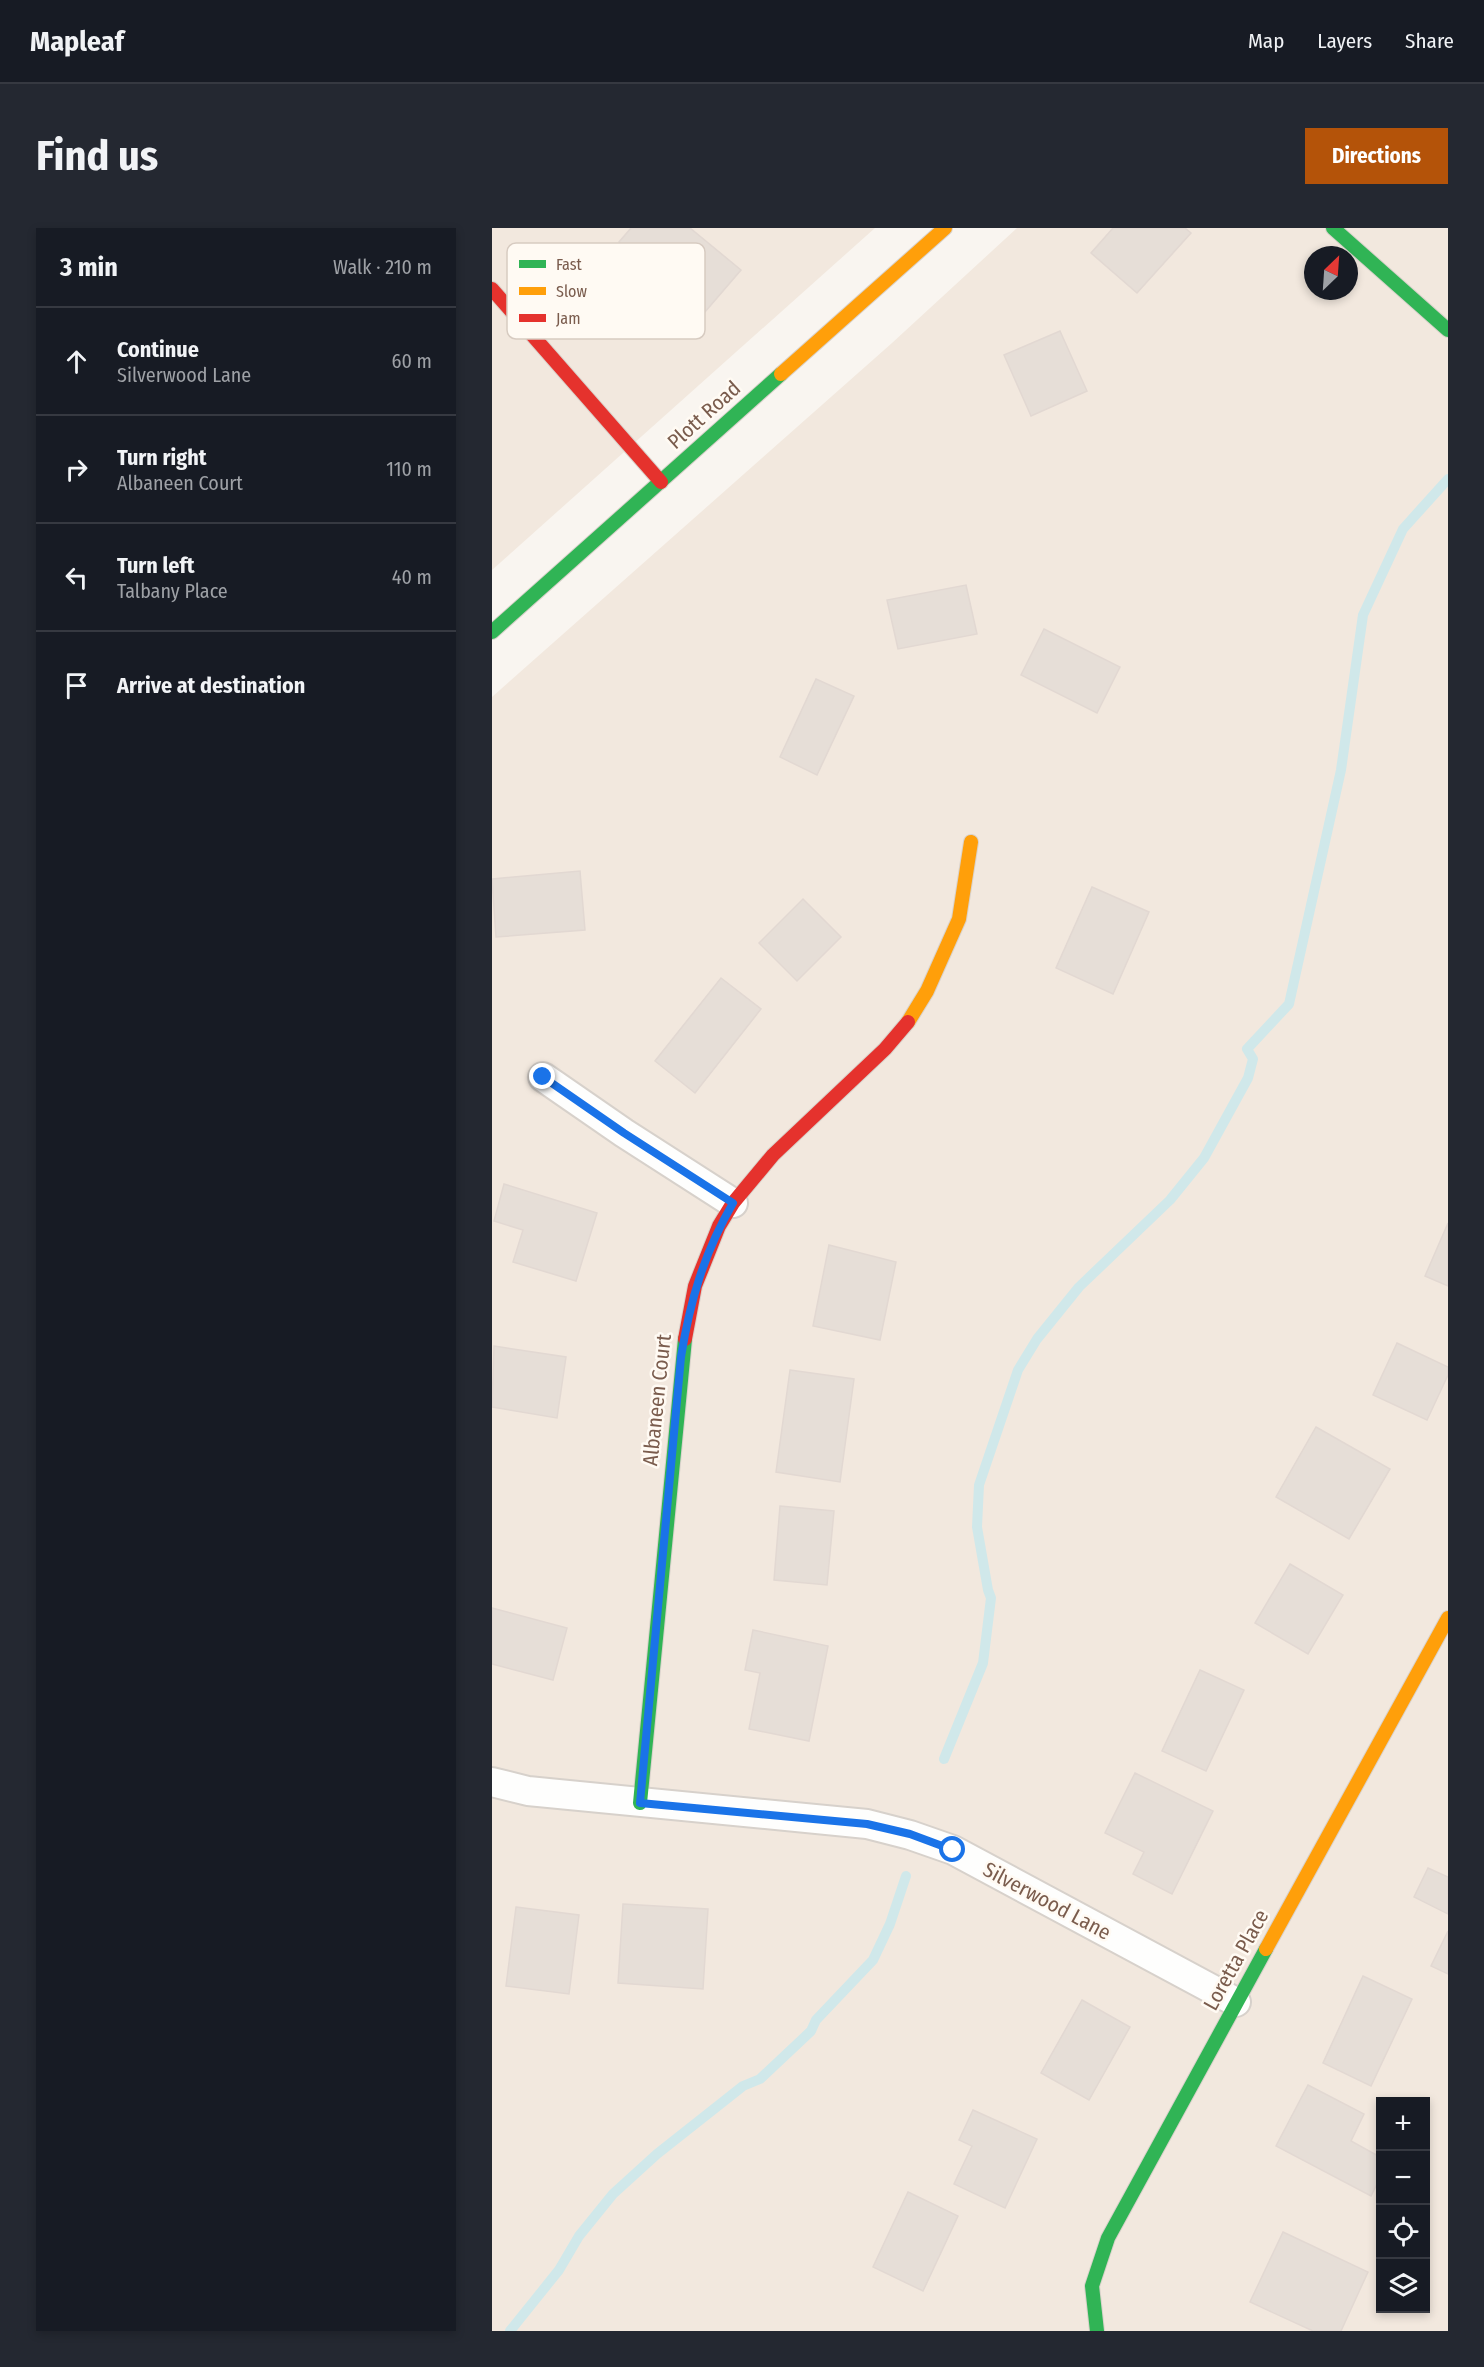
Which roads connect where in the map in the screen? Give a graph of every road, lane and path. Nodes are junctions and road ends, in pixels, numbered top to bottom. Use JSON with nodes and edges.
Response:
{"nodes":[{"id":1,"x":945,"y":228,"type":"edge"},
{"id":2,"x":1333,"y":228,"type":"edge"},
{"id":3,"x":492,"y":289,"type":"edge"},
{"id":4,"x":507,"y":306,"type":"edge"},
{"id":5,"x":1448,"y":330,"type":"edge"},
{"id":6,"x":536,"y":339,"type":"edge"},
{"id":7,"x":661,"y":482,"type":"junction"},
{"id":8,"x":492,"y":632,"type":"edge"},
{"id":9,"x":971,"y":842,"type":"dead end"},
{"id":10,"x":543,"y":1077,"type":"dead end"},
{"id":11,"x":733,"y":1203,"type":"junction"},
{"id":12,"x":1448,"y":1618,"type":"edge"},
{"id":13,"x":492,"y":1782,"type":"edge"},
{"id":14,"x":640,"y":1803,"type":"junction"},
{"id":15,"x":1236,"y":2002,"type":"junction"},
{"id":16,"x":1097,"y":2331,"type":"edge"}],
"edges":[{"from":1,"to":7,"type":"street","name":"Plott Road"},
{"from":2,"to":5,"type":"street"},
{"from":3,"to":4,"type":"street"},
{"from":6,"to":7,"type":"street"},
{"from":7,"to":8,"type":"street","name":"Plott Road"},
{"from":9,"to":11,"type":"street","name":"Albaneen Court"},
{"from":10,"to":11,"type":"street"},
{"from":11,"to":14,"type":"street","name":"Albaneen Court"},
{"from":12,"to":15,"type":"street","name":"Loretta Place"},
{"from":13,"to":14,"type":"street","name":"Silverwood Lane"},
{"from":14,"to":15,"type":"street","name":"Silverwood Lane"},
{"from":15,"to":16,"type":"street","name":"Loretta Place"}]}
